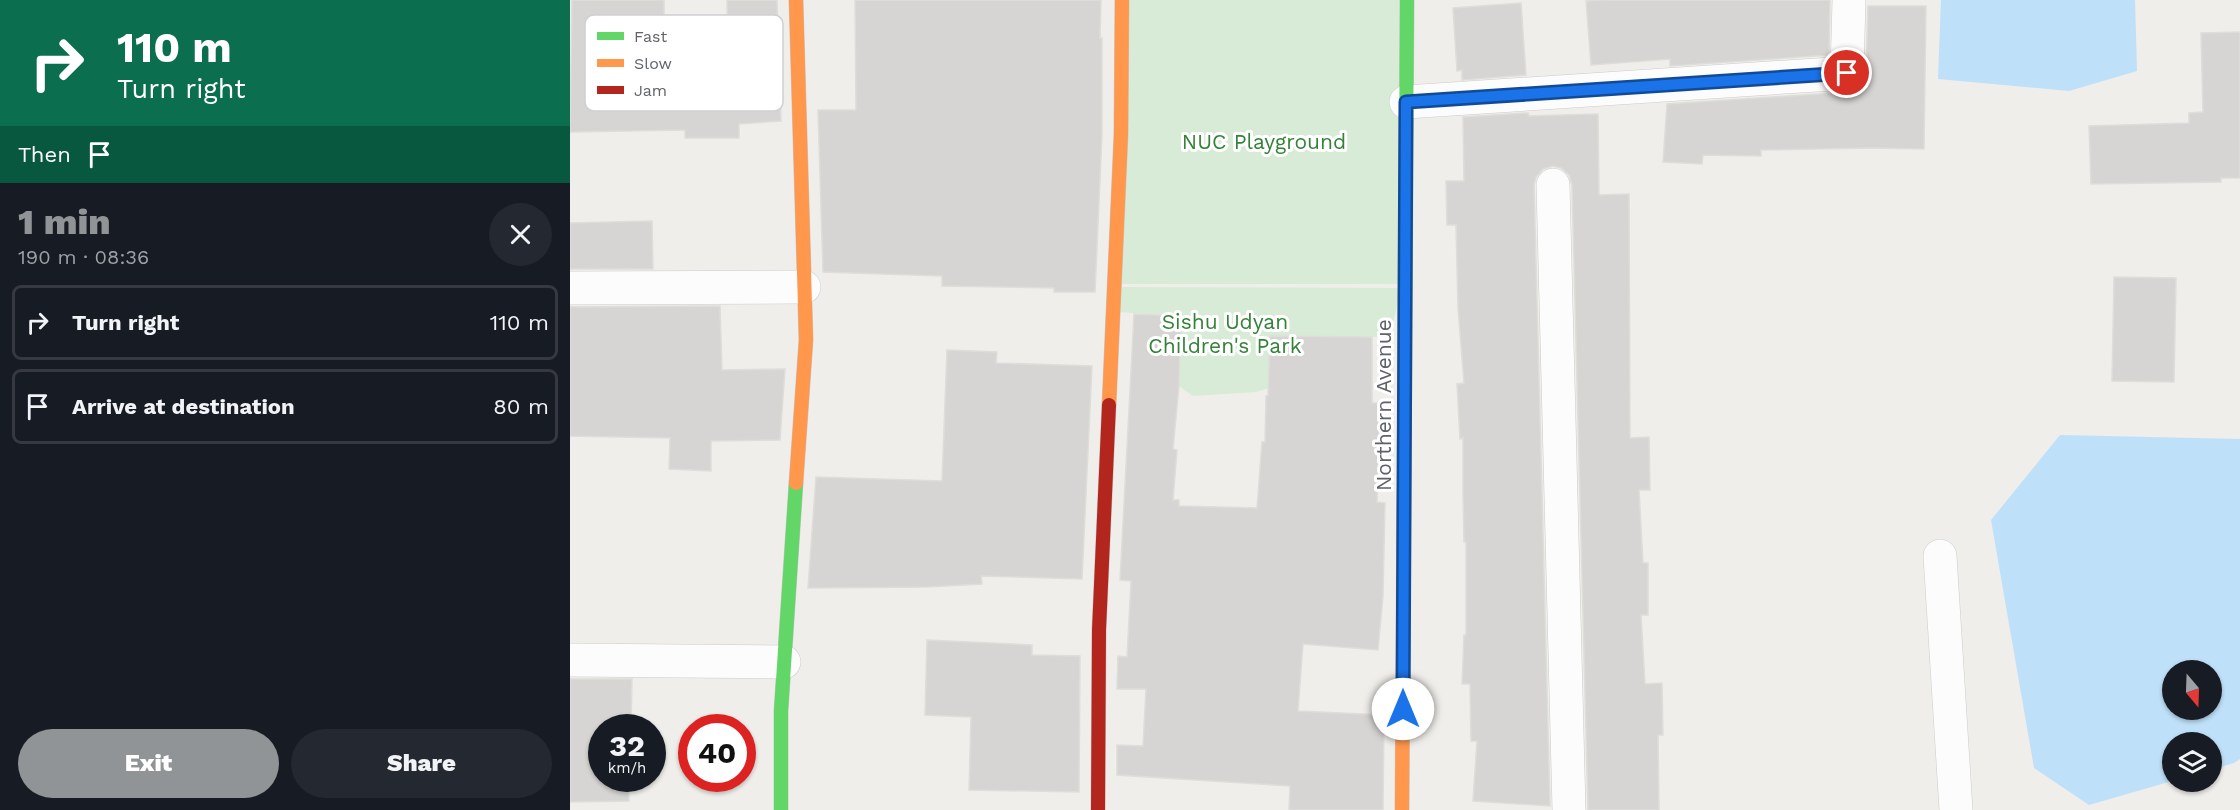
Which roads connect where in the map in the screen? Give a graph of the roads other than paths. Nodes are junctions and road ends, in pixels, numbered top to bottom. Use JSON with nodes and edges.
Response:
{"nodes":[{"id":1,"x":796,"y":0,"type":"edge"},
{"id":2,"x":1122,"y":0,"type":"edge"},
{"id":3,"x":1407,"y":0,"type":"edge"},
{"id":4,"x":1849,"y":0,"type":"edge"},
{"id":5,"x":1406,"y":102,"type":"junction"},
{"id":6,"x":1553,"y":185,"type":"dead end"},
{"id":7,"x":804,"y":287,"type":"junction"},
{"id":8,"x":570,"y":288,"type":"edge"},
{"id":9,"x":1940,"y":556,"type":"dead end"},
{"id":10,"x":570,"y":660,"type":"edge"},
{"id":11,"x":784,"y":662,"type":"junction"},
{"id":12,"x":781,"y":810,"type":"edge"},
{"id":13,"x":1098,"y":810,"type":"edge"},
{"id":14,"x":1402,"y":810,"type":"edge"},
{"id":15,"x":1569,"y":810,"type":"edge"},
{"id":16,"x":1956,"y":810,"type":"edge"}],
"edges":[{"from":1,"to":7,"type":"street"},
{"from":2,"to":13,"type":"street"},
{"from":3,"to":5,"type":"street","name":"Northern Avenue"},
{"from":4,"to":5,"type":"street"},
{"from":5,"to":14,"type":"street","name":"Northern Avenue"},
{"from":6,"to":15,"type":"street"},
{"from":7,"to":8,"type":"street"},
{"from":7,"to":11,"type":"street"},
{"from":9,"to":16,"type":"street"},
{"from":10,"to":11,"type":"street"},
{"from":11,"to":12,"type":"street"}]}
